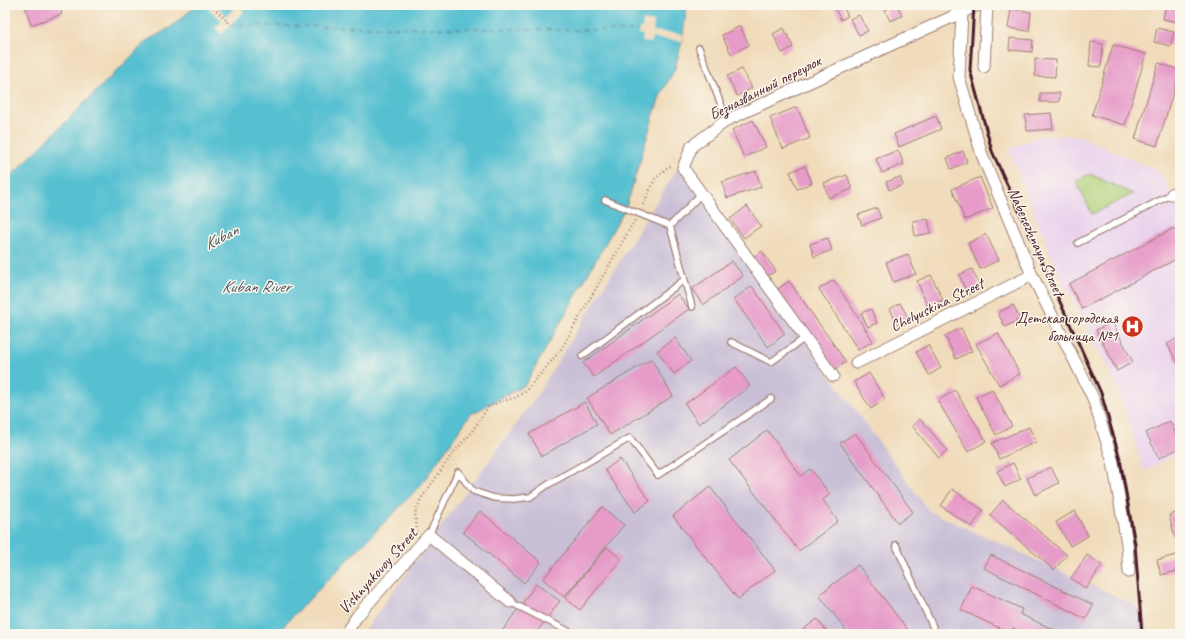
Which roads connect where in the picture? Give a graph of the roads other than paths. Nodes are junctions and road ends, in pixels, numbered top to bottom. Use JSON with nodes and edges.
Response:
{"nodes":[{"id":1,"x":978,"y":5,"type":"edge"},
{"id":2,"x":987,"y":5,"type":"edge"},
{"id":3,"x":962,"y":12,"type":"junction"},
{"id":4,"x":700,"y":48,"type":"dead end"},
{"id":5,"x":984,"y":67,"type":"dead end"},
{"id":6,"x":727,"y":120,"type":"junction"},
{"id":7,"x":1176,"y":192,"type":"edge"},
{"id":8,"x":701,"y":194,"type":"junction"},
{"id":9,"x":605,"y":200,"type":"dead end"},
{"id":10,"x":670,"y":226,"type":"junction"},
{"id":11,"x":1078,"y":243,"type":"dead end"},
{"id":12,"x":1032,"y":276,"type":"junction"},
{"id":13,"x":684,"y":280,"type":"junction"},
{"id":14,"x":692,"y":307,"type":"dead end"},
{"id":15,"x":805,"y":338,"type":"junction"},
{"id":16,"x":731,"y":342,"type":"dead end"},
{"id":17,"x":582,"y":356,"type":"dead end"},
{"id":18,"x":856,"y":363,"type":"dead end"},
{"id":19,"x":833,"y":376,"type":"dead end"},
{"id":20,"x":771,"y":399,"type":"dead end"},
{"id":21,"x":426,"y":537,"type":"junction"},
{"id":22,"x":896,"y":545,"type":"dead end"},
{"id":23,"x":1129,"y":572,"type":"dead end"},
{"id":24,"x":510,"y":602,"type":"joint"},
{"id":25,"x":344,"y":634,"type":"edge"},
{"id":26,"x":574,"y":634,"type":"edge"},
{"id":27,"x":936,"y":634,"type":"edge"}],
"edges":[{"from":1,"to":3,"type":"street","name":"Безназванный переулок"},
{"from":2,"to":5,"type":"street"},
{"from":3,"to":6,"type":"street","name":"Безназванный переулок"},
{"from":3,"to":12,"type":"street","name":"Naberezhnaya Street"},
{"from":4,"to":6,"type":"lane"},
{"from":6,"to":8,"type":"street","name":"Безназванный переулок"},
{"from":7,"to":11,"type":"lane"},
{"from":8,"to":10,"type":"lane"},
{"from":8,"to":15,"type":"street"},
{"from":9,"to":10,"type":"lane"},
{"from":10,"to":13,"type":"lane"},
{"from":12,"to":18,"type":"street","name":"Chelyuskina Street"},
{"from":12,"to":23,"type":"street","name":"Naberezhnaya Street"},
{"from":13,"to":14,"type":"lane"},
{"from":13,"to":17,"type":"lane"},
{"from":15,"to":16,"type":"lane"},
{"from":15,"to":19,"type":"street"},
{"from":20,"to":21,"type":"lane"},
{"from":21,"to":24,"type":"street","name":"Vishnyakovoy Street"},
{"from":21,"to":25,"type":"street","name":"Vishnyakovoy Street"},
{"from":22,"to":27,"type":"lane"},
{"from":24,"to":26,"type":"lane"}]}
